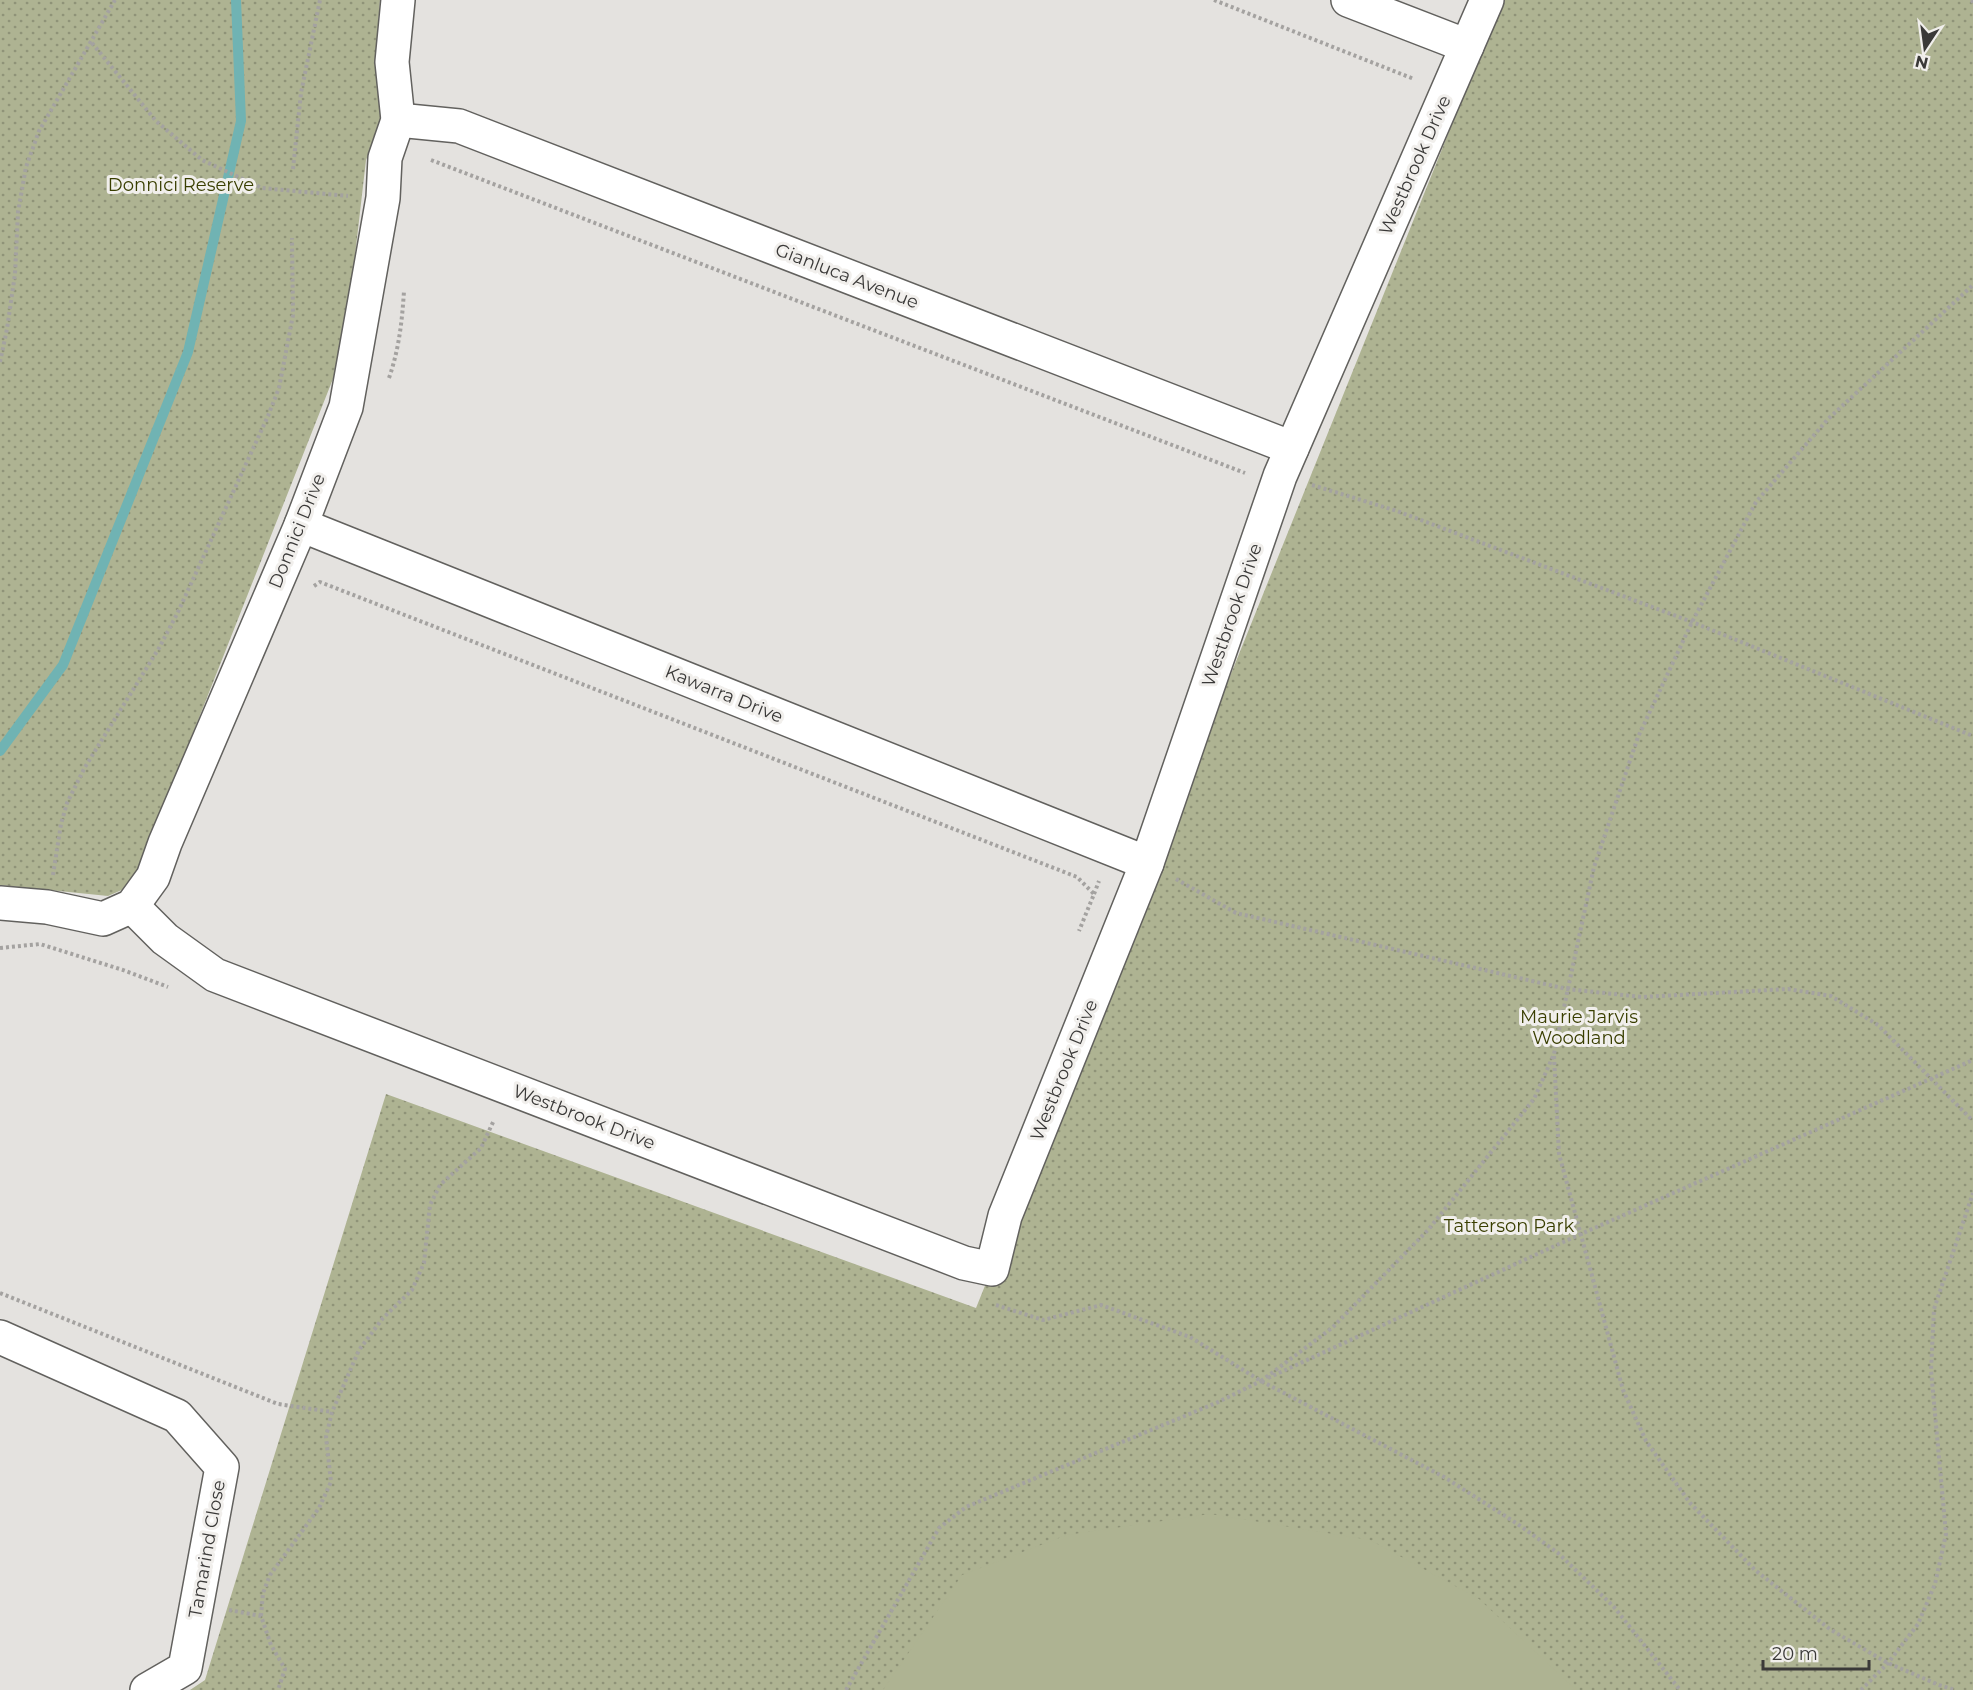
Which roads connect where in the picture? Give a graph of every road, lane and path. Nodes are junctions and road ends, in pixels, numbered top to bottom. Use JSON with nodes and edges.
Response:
{"nodes":[{"id":1,"x":115,"y":0,"type":"edge"},
{"id":2,"x":320,"y":0,"type":"edge"},
{"id":3,"x":398,"y":0,"type":"edge"},
{"id":4,"x":1214,"y":0,"type":"edge"},
{"id":5,"x":1348,"y":0,"type":"edge"},
{"id":6,"x":1487,"y":0,"type":"edge"},
{"id":7,"x":92,"y":43,"type":"junction"},
{"id":8,"x":1467,"y":46,"type":"junction"},
{"id":9,"x":1422,"y":82,"type":"dead end"},
{"id":10,"x":398,"y":120,"type":"junction"},
{"id":11,"x":427,"y":159,"type":"dead end"},
{"id":12,"x":293,"y":169,"type":"dead end"},
{"id":13,"x":383,"y":198,"type":"junction"},
{"id":14,"x":292,"y":238,"type":"dead end"},
{"id":15,"x":1973,"y":285,"type":"edge"},
{"id":16,"x":405,"y":286,"type":"dead end"},
{"id":17,"x":0,"y":362,"type":"edge"},
{"id":18,"x":388,"y":379,"type":"dead end"},
{"id":19,"x":1286,"y":462,"type":"junction"},
{"id":20,"x":1248,"y":474,"type":"dead end"},
{"id":21,"x":316,"y":530,"type":"junction"},
{"id":22,"x":1692,"y":622,"type":"junction"},
{"id":23,"x":1973,"y":735,"type":"edge"},
{"id":24,"x":1112,"y":849,"type":"junction"},
{"id":25,"x":1147,"y":863,"type":"junction"},
{"id":26,"x":51,"y":881,"type":"dead end"},
{"id":27,"x":1094,"y":894,"type":"junction"},
{"id":28,"x":0,"y":903,"type":"edge"},
{"id":29,"x":132,"y":906,"type":"junction"},
{"id":30,"x":162,"y":936,"type":"junction"},
{"id":31,"x":1076,"y":938,"type":"dead end"},
{"id":32,"x":139,"y":976,"type":"dead end"},
{"id":33,"x":1567,"y":989,"type":"junction"},
{"id":34,"x":1554,"y":1054,"type":"junction"},
{"id":35,"x":1973,"y":1060,"type":"edge"},
{"id":36,"x":1932,"y":1078,"type":"junction"},
{"id":37,"x":509,"y":1088,"type":"junction"},
{"id":38,"x":1973,"y":1121,"type":"edge"},
{"id":39,"x":1973,"y":1193,"type":"edge"},
{"id":40,"x":1580,"y":1236,"type":"junction"},
{"id":41,"x":0,"y":1293,"type":"edge"},
{"id":42,"x":989,"y":1303,"type":"dead end"},
{"id":43,"x":0,"y":1336,"type":"edge"},
{"id":44,"x":1261,"y":1381,"type":"junction"},
{"id":45,"x":332,"y":1412,"type":"junction"},
{"id":46,"x":196,"y":1605,"type":"junction"},
{"id":47,"x":261,"y":1616,"type":"junction"},
{"id":48,"x":1888,"y":1663,"type":"junction"},
{"id":49,"x":147,"y":1690,"type":"edge"},
{"id":50,"x":278,"y":1690,"type":"edge"},
{"id":51,"x":846,"y":1690,"type":"edge"},
{"id":52,"x":1680,"y":1690,"type":"edge"},
{"id":53,"x":1861,"y":1690,"type":"edge"},
{"id":54,"x":1955,"y":1690,"type":"edge"}],
"edges":[{"from":1,"to":7,"type":"path"},
{"from":2,"to":12,"type":"path"},
{"from":3,"to":10,"type":"street","name":"Donnici Drive"},
{"from":4,"to":9,"type":"path"},
{"from":5,"to":8,"type":"street"},
{"from":6,"to":8,"type":"street","name":"Westbrook Drive"},
{"from":7,"to":13,"type":"path"},
{"from":7,"to":17,"type":"path"},
{"from":8,"to":19,"type":"street","name":"Westbrook Drive"},
{"from":10,"to":13,"type":"street","name":"Donnici Drive"},
{"from":10,"to":19,"type":"street","name":"Gianluca Avenue"},
{"from":11,"to":20,"type":"path"},
{"from":13,"to":21,"type":"street","name":"Donnici Drive"},
{"from":14,"to":26,"type":"path"},
{"from":15,"to":22,"type":"path"},
{"from":16,"to":18,"type":"path"},
{"from":19,"to":22,"type":"path"},
{"from":19,"to":25,"type":"street","name":"Westbrook Drive"},
{"from":21,"to":24,"type":"street","name":"Kawarra Drive"},
{"from":21,"to":27,"type":"path"},
{"from":21,"to":29,"type":"street","name":"Donnici Drive"},
{"from":22,"to":23,"type":"path"},
{"from":22,"to":33,"type":"path"},
{"from":24,"to":25,"type":"street","name":"Kawarra Drive"},
{"from":24,"to":27,"type":"path"},
{"from":25,"to":33,"type":"path"},
{"from":25,"to":37,"type":"street","name":"Westbrook Drive"},
{"from":27,"to":31,"type":"path"},
{"from":28,"to":29,"type":"street","name":"Donnici Drive"},
{"from":29,"to":30,"type":"street","name":"Westbrook Drive"},
{"from":30,"to":32,"type":"path"},
{"from":30,"to":37,"type":"street","name":"Westbrook Drive"},
{"from":33,"to":34,"type":"path"},
{"from":33,"to":36,"type":"path"},
{"from":34,"to":40,"type":"path"},
{"from":34,"to":44,"type":"path"},
{"from":35,"to":36,"type":"path"},
{"from":36,"to":38,"type":"path"},
{"from":36,"to":40,"type":"path"},
{"from":37,"to":45,"type":"path"},
{"from":39,"to":48,"type":"path"},
{"from":40,"to":44,"type":"path"},
{"from":40,"to":48,"type":"path"},
{"from":41,"to":45,"type":"path"},
{"from":42,"to":44,"type":"path"},
{"from":43,"to":46,"type":"street","name":"Tamarind Close"},
{"from":44,"to":51,"type":"path"},
{"from":44,"to":52,"type":"path"},
{"from":45,"to":47,"type":"path"},
{"from":46,"to":47,"type":"path"},
{"from":46,"to":49,"type":"street","name":"Tamarind Close"},
{"from":47,"to":50,"type":"path"},
{"from":48,"to":53,"type":"path"},
{"from":48,"to":54,"type":"path"}]}
